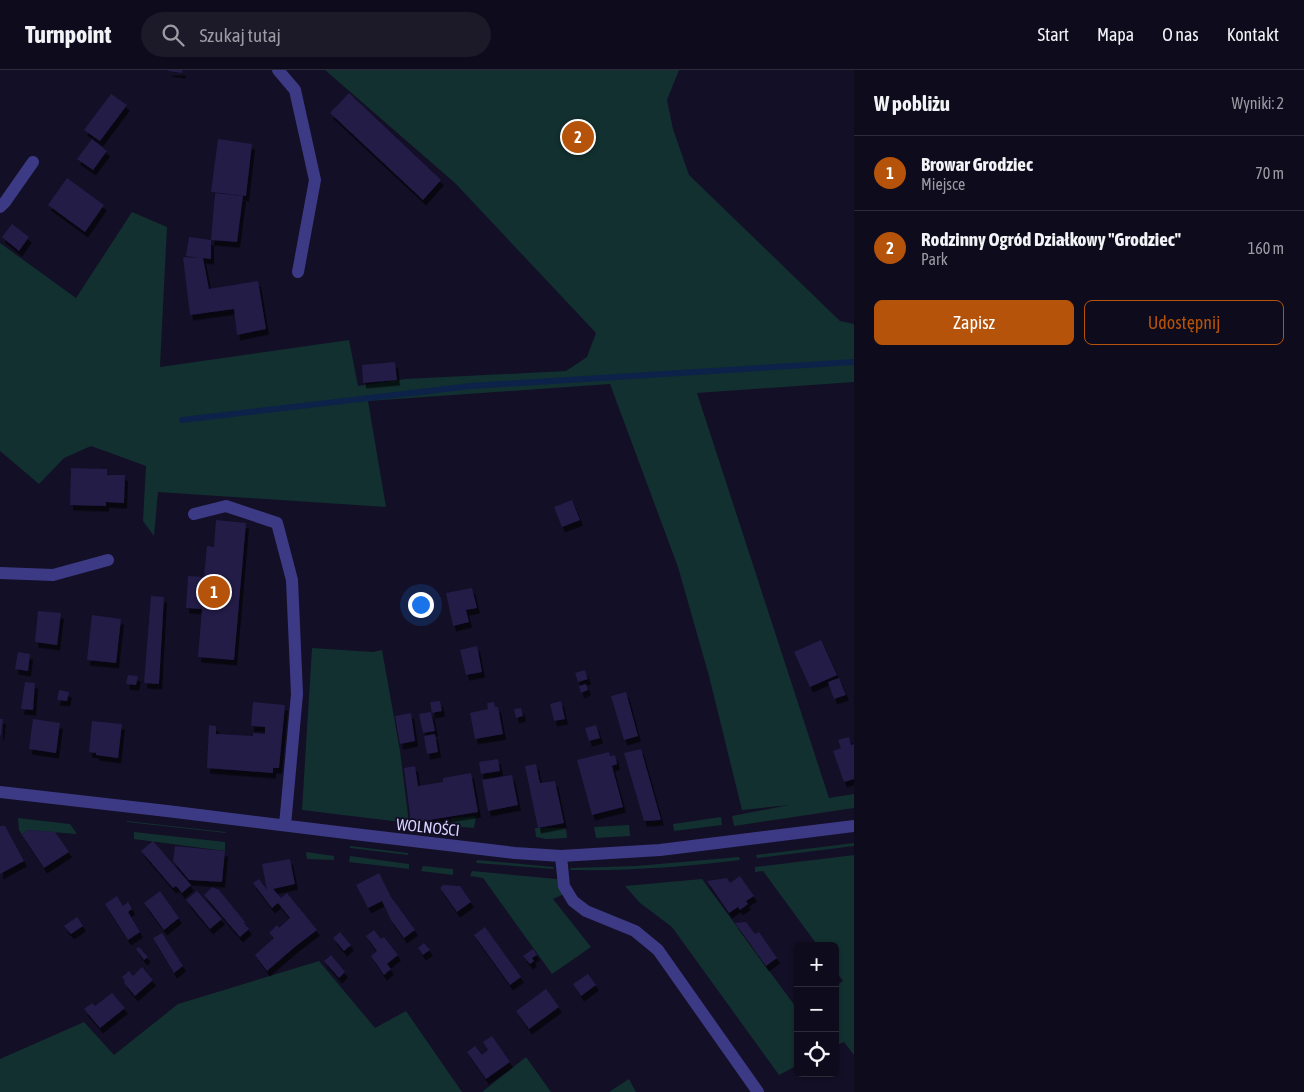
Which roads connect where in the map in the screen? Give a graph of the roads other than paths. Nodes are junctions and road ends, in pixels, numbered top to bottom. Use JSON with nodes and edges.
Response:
{"nodes":[{"id":1,"x":278,"y":70,"type":"edge"},
{"id":2,"x":33,"y":162,"type":"dead end"},
{"id":3,"x":0,"y":206,"type":"edge"},
{"id":4,"x":298,"y":272,"type":"dead end"},
{"id":5,"x":194,"y":514,"type":"dead end"},
{"id":6,"x":108,"y":560,"type":"dead end"},
{"id":7,"x":0,"y":573,"type":"edge"},
{"id":8,"x":0,"y":792,"type":"edge"},
{"id":9,"x":285,"y":825,"type":"junction"},
{"id":10,"x":854,"y":826,"type":"edge"},
{"id":11,"x":561,"y":856,"type":"junction"},
{"id":12,"x":758,"y":1092,"type":"edge"}],
"edges":[{"from":1,"to":4,"type":"street"},
{"from":2,"to":3,"type":"street"},
{"from":5,"to":9,"type":"street"},
{"from":6,"to":7,"type":"street"},
{"from":8,"to":9,"type":"street","name":"WOLNOŚCI"},
{"from":9,"to":11,"type":"street","name":"WOLNOŚCI"},
{"from":10,"to":11,"type":"street","name":"WOLNOŚCI"},
{"from":11,"to":12,"type":"street"}]}
